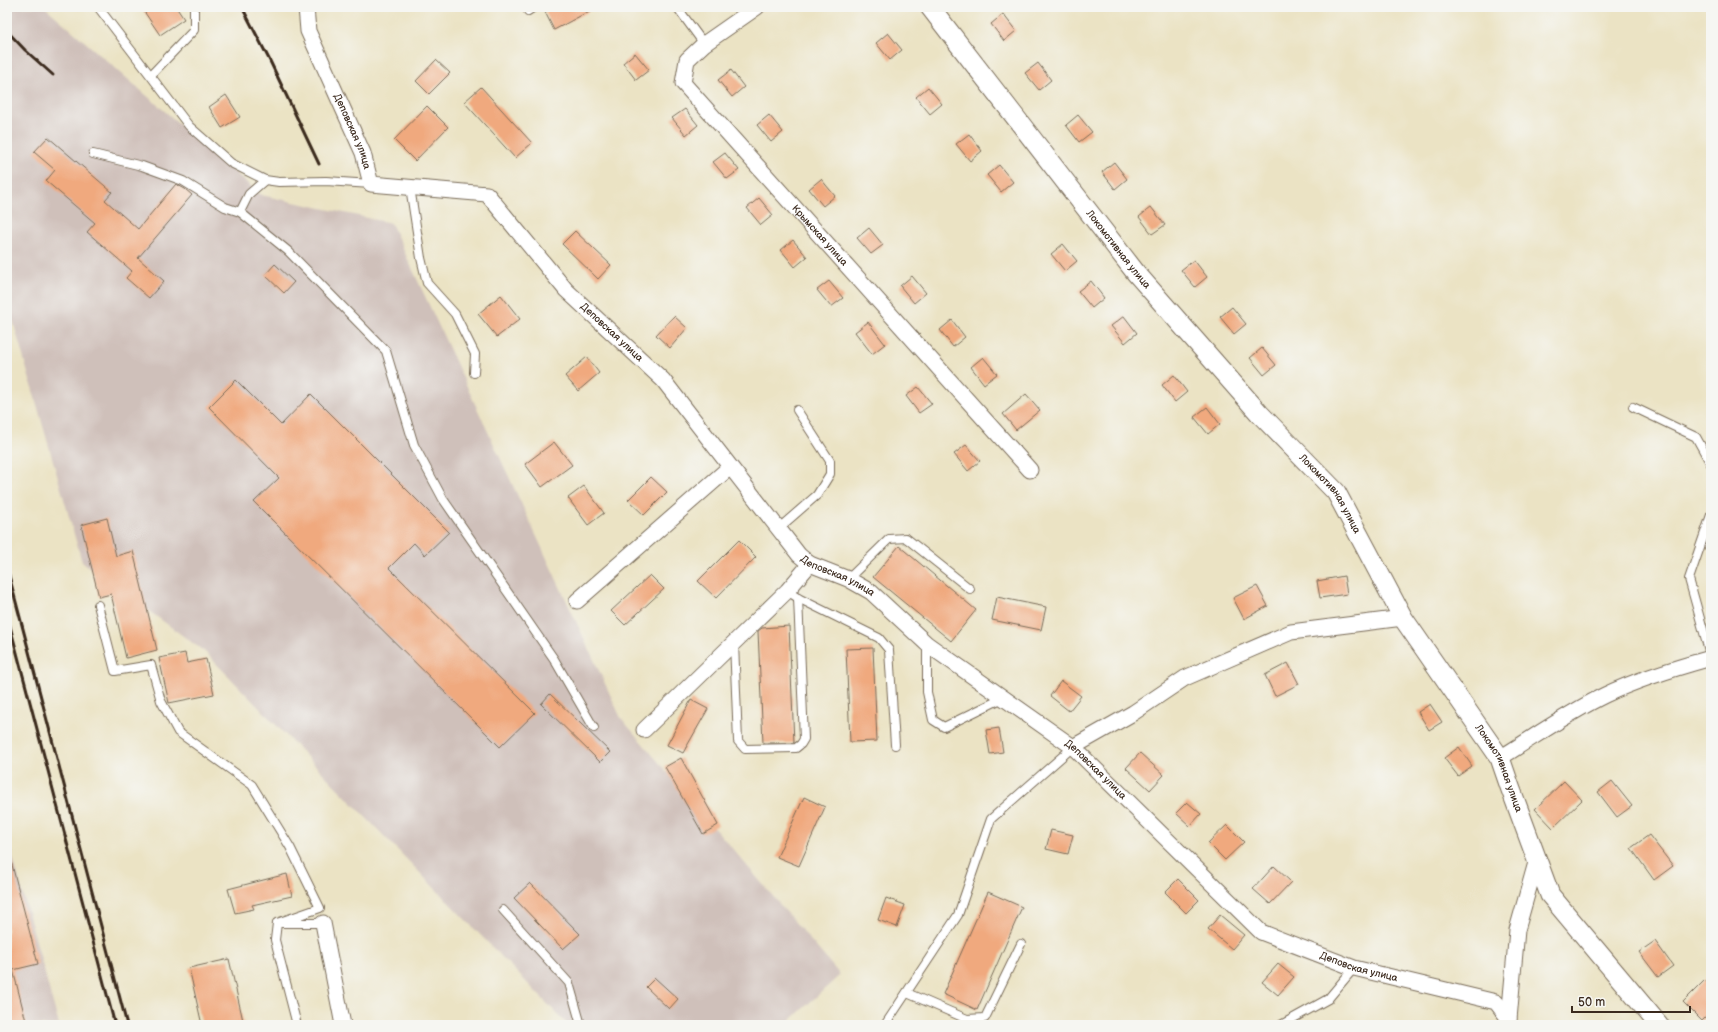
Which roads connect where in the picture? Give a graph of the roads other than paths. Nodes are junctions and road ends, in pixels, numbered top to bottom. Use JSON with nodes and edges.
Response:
{"nodes":[{"id":1,"x":98,"y":7,"type":"edge"},
{"id":2,"x":194,"y":7,"type":"edge"},
{"id":3,"x":306,"y":7,"type":"edge"},
{"id":4,"x":677,"y":7,"type":"edge"},
{"id":5,"x":757,"y":7,"type":"edge"},
{"id":6,"x":930,"y":7,"type":"edge"},
{"id":7,"x":704,"y":44,"type":"junction"},
{"id":8,"x":151,"y":75,"type":"junction"},
{"id":9,"x":93,"y":154,"type":"dead end"},
{"id":10,"x":265,"y":180,"type":"junction"},
{"id":11,"x":371,"y":184,"type":"junction"},
{"id":12,"x":410,"y":187,"type":"junction"},
{"id":13,"x":240,"y":212,"type":"junction"},
{"id":14,"x":474,"y":373,"type":"dead end"},
{"id":15,"x":1632,"y":407,"type":"dead end"},
{"id":16,"x":797,"y":410,"type":"dead end"},
{"id":17,"x":1711,"y":464,"type":"edge"},
{"id":18,"x":730,"y":467,"type":"junction"},
{"id":19,"x":1030,"y":470,"type":"dead end"},
{"id":20,"x":1711,"y":516,"type":"edge"},
{"id":21,"x":778,"y":529,"type":"junction"},
{"id":22,"x":810,"y":564,"type":"junction"},
{"id":23,"x":848,"y":579,"type":"junction"},
{"id":24,"x":970,"y":589,"type":"dead end"},
{"id":25,"x":793,"y":595,"type":"junction"},
{"id":26,"x":577,"y":601,"type":"dead end"},
{"id":27,"x":98,"y":604,"type":"dead end"},
{"id":28,"x":1403,"y":618,"type":"junction"},
{"id":29,"x":734,"y":642,"type":"junction"},
{"id":30,"x":927,"y":644,"type":"junction"},
{"id":31,"x":1711,"y":658,"type":"edge"},
{"id":32,"x":1003,"y":698,"type":"junction"},
{"id":33,"x":594,"y":728,"type":"dead end"},
{"id":34,"x":644,"y":730,"type":"dead end"},
{"id":35,"x":895,"y":745,"type":"dead end"},
{"id":36,"x":1073,"y":747,"type":"junction"},
{"id":37,"x":1500,"y":758,"type":"junction"},
{"id":38,"x":1536,"y":859,"type":"junction"},
{"id":39,"x":503,"y":910,"type":"dead end"},
{"id":40,"x":323,"y":922,"type":"joint"},
{"id":41,"x":277,"y":923,"type":"junction"},
{"id":42,"x":1021,"y":944,"type":"dead end"},
{"id":43,"x":1354,"y":968,"type":"junction"},
{"id":44,"x":907,"y":993,"type":"junction"},
{"id":45,"x":1508,"y":1022,"type":"edge"},
{"id":46,"x":297,"y":1025,"type":"edge"},
{"id":47,"x":343,"y":1025,"type":"edge"},
{"id":48,"x":581,"y":1025,"type":"edge"},
{"id":49,"x":885,"y":1025,"type":"edge"},
{"id":50,"x":1281,"y":1025,"type":"edge"},
{"id":51,"x":1659,"y":1025,"type":"edge"}],
"edges":[{"from":1,"to":8,"type":"lane"},
{"from":2,"to":8,"type":"lane"},
{"from":3,"to":11,"type":"street","name":"Деповская улица"},
{"from":4,"to":7,"type":"lane"},
{"from":5,"to":7,"type":"street","name":"Крымская улица"},
{"from":6,"to":28,"type":"street","name":"Локомотивная улица"},
{"from":7,"to":19,"type":"street","name":"Крымская улица"},
{"from":8,"to":10,"type":"lane"},
{"from":9,"to":13,"type":"lane"},
{"from":10,"to":11,"type":"lane"},
{"from":10,"to":13,"type":"lane"},
{"from":11,"to":12,"type":"street","name":"Деповская улица"},
{"from":12,"to":14,"type":"lane"},
{"from":12,"to":18,"type":"street","name":"Деповская улица"},
{"from":13,"to":33,"type":"lane"},
{"from":15,"to":17,"type":"lane"},
{"from":16,"to":21,"type":"lane"},
{"from":18,"to":21,"type":"street","name":"Деповская улица"},
{"from":18,"to":26,"type":"street"},
{"from":20,"to":31,"type":"lane"},
{"from":21,"to":22,"type":"street","name":"Деповская улица"},
{"from":22,"to":23,"type":"street","name":"Деповская улица"},
{"from":22,"to":25,"type":"street"},
{"from":23,"to":24,"type":"lane"},
{"from":23,"to":30,"type":"street","name":"Деповская улица"},
{"from":25,"to":29,"type":"street"},
{"from":25,"to":29,"type":"lane"},
{"from":25,"to":35,"type":"lane"},
{"from":27,"to":41,"type":"lane"},
{"from":28,"to":36,"type":"street"},
{"from":28,"to":37,"type":"street","name":"Локомотивная улица"},
{"from":29,"to":34,"type":"street"},
{"from":30,"to":32,"type":"street","name":"Деповская улица"},
{"from":30,"to":32,"type":"lane"},
{"from":31,"to":37,"type":"street"},
{"from":32,"to":36,"type":"street","name":"Деповская улица"},
{"from":36,"to":43,"type":"street","name":"Деповская улица"},
{"from":36,"to":44,"type":"lane"},
{"from":37,"to":38,"type":"street","name":"Локомотивная улица"},
{"from":38,"to":45,"type":"street"},
{"from":38,"to":51,"type":"street","name":"Локомотивная улица"},
{"from":39,"to":48,"type":"lane"},
{"from":40,"to":41,"type":"lane"},
{"from":40,"to":47,"type":"street"},
{"from":41,"to":46,"type":"lane"},
{"from":42,"to":44,"type":"lane"},
{"from":43,"to":45,"type":"street","name":"Деповская улица"},
{"from":43,"to":50,"type":"lane"},
{"from":44,"to":49,"type":"lane"}]}
